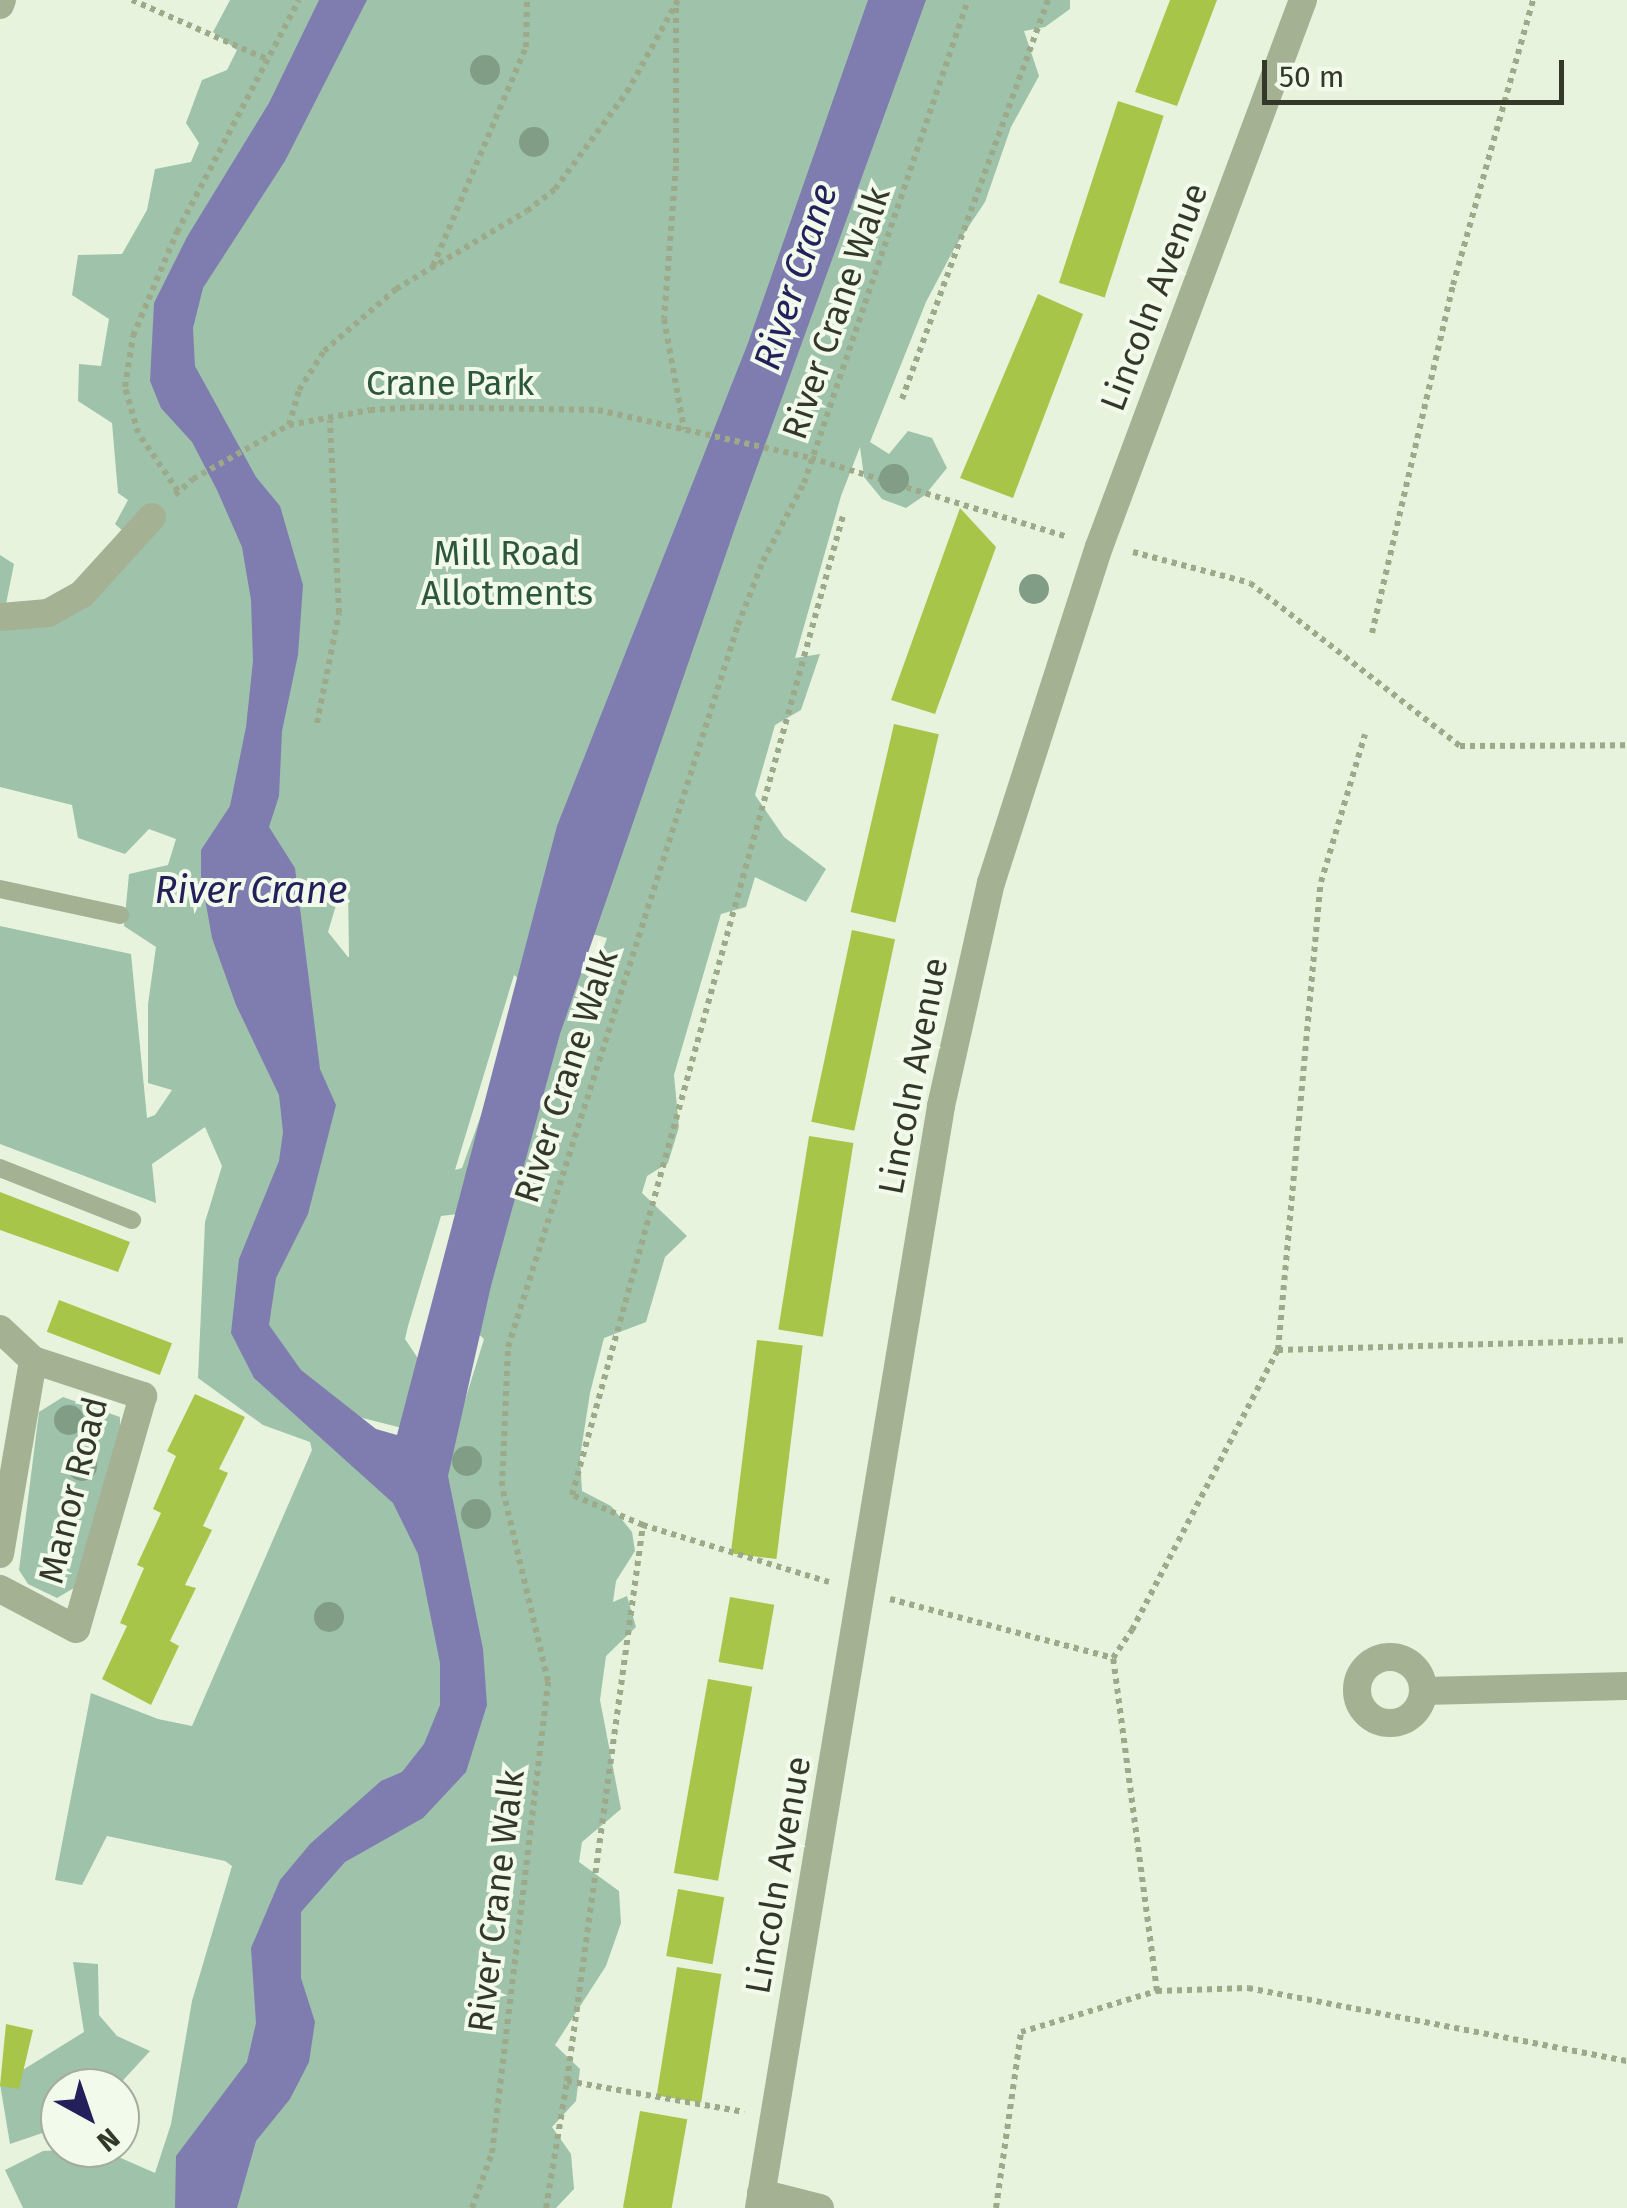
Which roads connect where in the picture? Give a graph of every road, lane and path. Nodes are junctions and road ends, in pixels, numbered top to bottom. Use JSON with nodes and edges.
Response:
{"nodes":[{"id":1,"x":132,"y":0,"type":"edge"},
{"id":2,"x":298,"y":0,"type":"edge"},
{"id":3,"x":528,"y":0,"type":"edge"},
{"id":4,"x":968,"y":0,"type":"edge"},
{"id":5,"x":1048,"y":0,"type":"edge"},
{"id":6,"x":1303,"y":0,"type":"edge"},
{"id":7,"x":1533,"y":0,"type":"edge"},
{"id":8,"x":677,"y":2,"type":"edge"},
{"id":9,"x":269,"y":60,"type":"junction"},
{"id":10,"x":432,"y":267,"type":"junction"},
{"id":11,"x":902,"y":399,"type":"dead end"},
{"id":12,"x":330,"y":420,"type":"junction"},
{"id":13,"x":289,"y":425,"type":"junction"},
{"id":14,"x":684,"y":429,"type":"junction"},
{"id":15,"x":811,"y":458,"type":"junction"},
{"id":16,"x":204,"y":474,"type":"dead end"},
{"id":17,"x":178,"y":491,"type":"dead end"},
{"id":18,"x":843,"y":516,"type":"dead end"},
{"id":19,"x":152,"y":517,"type":"dead end"},
{"id":20,"x":1098,"y":547,"type":"junction"},
{"id":21,"x":0,"y":617,"type":"edge"},
{"id":22,"x":1372,"y":633,"type":"dead end"},
{"id":23,"x":317,"y":723,"type":"dead end"},
{"id":24,"x":1365,"y":734,"type":"dead end"},
{"id":25,"x":1627,"y":745,"type":"edge"},
{"id":26,"x":0,"y":890,"type":"edge"},
{"id":27,"x":120,"y":915,"type":"dead end"},
{"id":28,"x":0,"y":1168,"type":"edge"},
{"id":29,"x":132,"y":1220,"type":"dead end"},
{"id":30,"x":0,"y":1329,"type":"edge"},
{"id":31,"x":1627,"y":1340,"type":"edge"},
{"id":32,"x":1278,"y":1350,"type":"junction"},
{"id":33,"x":33,"y":1360,"type":"junction"},
{"id":34,"x":643,"y":1525,"type":"junction"},
{"id":35,"x":0,"y":1554,"type":"edge"},
{"id":36,"x":0,"y":1589,"type":"edge"},
{"id":37,"x":864,"y":1592,"type":"junction"},
{"id":38,"x":1113,"y":1658,"type":"junction"},
{"id":39,"x":1627,"y":1686,"type":"edge"},
{"id":40,"x":1424,"y":1691,"type":"dead end"},
{"id":41,"x":1158,"y":1991,"type":"junction"},
{"id":42,"x":1627,"y":2060,"type":"edge"},
{"id":43,"x":567,"y":2082,"type":"junction"},
{"id":44,"x":775,"y":2117,"type":"junction"},
{"id":45,"x":760,"y":2200,"type":"edge"},
{"id":46,"x":472,"y":2208,"type":"edge"},
{"id":47,"x":546,"y":2208,"type":"edge"},
{"id":48,"x":820,"y":2208,"type":"edge"},
{"id":49,"x":996,"y":2208,"type":"edge"}],
"edges":[{"from":1,"to":9,"type":"path"},
{"from":2,"to":9,"type":"path"},
{"from":3,"to":10,"type":"path"},
{"from":4,"to":15,"type":"path","name":"River Crane Walk"},
{"from":5,"to":11,"type":"path"},
{"from":6,"to":20,"type":"street","name":"Lincoln Avenue"},
{"from":7,"to":22,"type":"path"},
{"from":8,"to":10,"type":"path"},
{"from":8,"to":14,"type":"path"},
{"from":9,"to":17,"type":"path"},
{"from":10,"to":13,"type":"path"},
{"from":12,"to":13,"type":"path"},
{"from":12,"to":14,"type":"path"},
{"from":12,"to":23,"type":"path"},
{"from":13,"to":16,"type":"path"},
{"from":14,"to":15,"type":"path"},
{"from":15,"to":20,"type":"path"},
{"from":15,"to":46,"type":"path","name":"River Crane Walk"},
{"from":18,"to":34,"type":"path"},
{"from":19,"to":21,"type":"street"},
{"from":20,"to":25,"type":"path"},
{"from":20,"to":37,"type":"street","name":"Lincoln Avenue"},
{"from":24,"to":32,"type":"path"},
{"from":26,"to":27,"type":"lane"},
{"from":28,"to":29,"type":"lane"},
{"from":30,"to":33,"type":"street","name":"Manor Road"},
{"from":31,"to":32,"type":"path"},
{"from":32,"to":38,"type":"path"},
{"from":33,"to":35,"type":"street","name":"Manor Road"},
{"from":33,"to":36,"type":"street","name":"Manor Road"},
{"from":34,"to":37,"type":"path"},
{"from":34,"to":43,"type":"path"},
{"from":37,"to":38,"type":"path"},
{"from":37,"to":44,"type":"street","name":"Lincoln Avenue"},
{"from":38,"to":41,"type":"path"},
{"from":39,"to":40,"type":"street"},
{"from":41,"to":42,"type":"path"},
{"from":41,"to":49,"type":"path"},
{"from":43,"to":44,"type":"path"},
{"from":43,"to":47,"type":"path"},
{"from":44,"to":45,"type":"street","name":"Lincoln Avenue"},
{"from":45,"to":48,"type":"street"}]}
